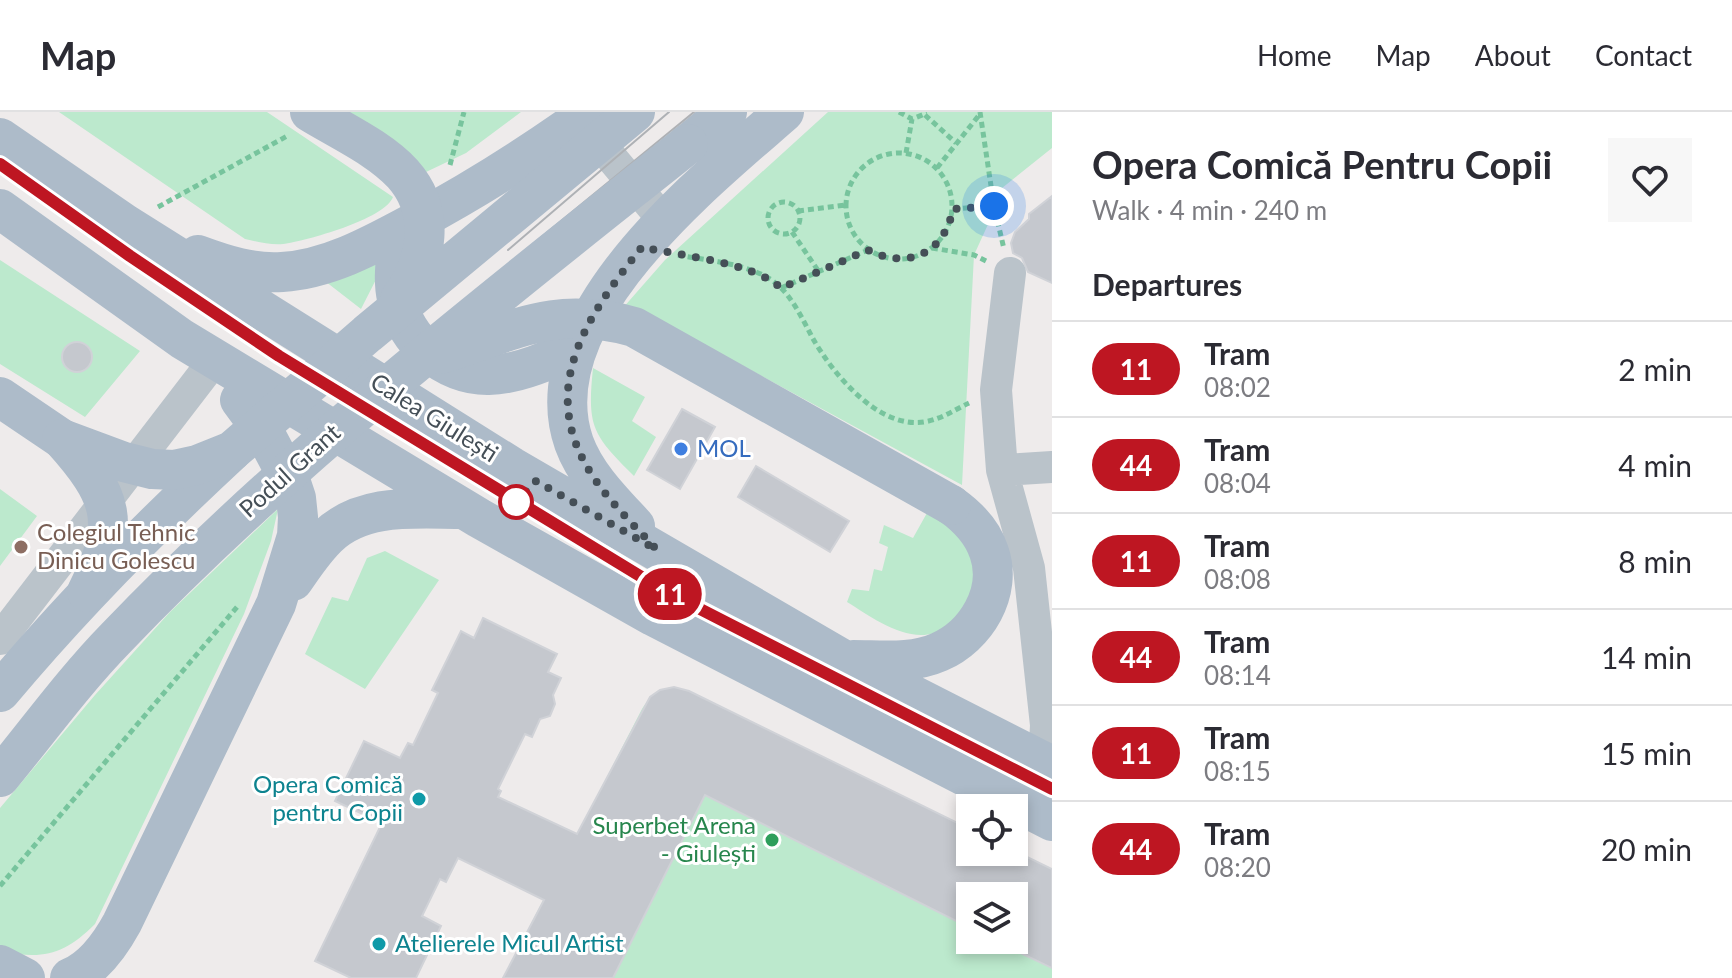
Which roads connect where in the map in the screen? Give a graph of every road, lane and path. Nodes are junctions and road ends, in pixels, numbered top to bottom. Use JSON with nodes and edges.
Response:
{"nodes":[{"id":1,"x":2,"y":112,"type":"edge"},
{"id":2,"x":635,"y":112,"type":"edge"},
{"id":3,"x":727,"y":112,"type":"edge"},
{"id":4,"x":784,"y":112,"type":"edge"},
{"id":5,"x":899,"y":112,"type":"edge"},
{"id":6,"x":926,"y":113,"type":"edge"},
{"id":7,"x":980,"y":113,"type":"edge"},
{"id":8,"x":584,"y":116,"type":"edge"},
{"id":9,"x":912,"y":119,"type":"junction"},
{"id":10,"x":302,"y":121,"type":"edge"},
{"id":11,"x":0,"y":138,"type":"edge"},
{"id":12,"x":956,"y":143,"type":"junction"},
{"id":13,"x":906,"y":153,"type":"junction"},
{"id":14,"x":937,"y":168,"type":"junction"},
{"id":15,"x":845,"y":205,"type":"junction"},
{"id":16,"x":994,"y":206,"type":"junction"},
{"id":17,"x":0,"y":209,"type":"edge"},
{"id":18,"x":953,"y":209,"type":"junction"},
{"id":19,"x":798,"y":211,"type":"junction"},
{"id":20,"x":110,"y":215,"type":"junction"},
{"id":21,"x":0,"y":219,"type":"edge"},
{"id":22,"x":399,"y":231,"type":"junction"},
{"id":23,"x":792,"y":232,"type":"junction"},
{"id":24,"x":653,"y":234,"type":"junction"},
{"id":25,"x":37,"y":238,"type":"junction"},
{"id":26,"x":932,"y":248,"type":"junction"},
{"id":27,"x":868,"y":250,"type":"junction"},
{"id":28,"x":819,"y":272,"type":"junction"},
{"id":29,"x":1010,"y":273,"type":"junction"},
{"id":30,"x":781,"y":288,"type":"junction"},
{"id":31,"x":367,"y":334,"type":"junction"},
{"id":32,"x":577,"y":347,"type":"junction"},
{"id":33,"x":196,"y":353,"type":"junction"},
{"id":34,"x":411,"y":365,"type":"junction"},
{"id":35,"x":996,"y":390,"type":"junction"},
{"id":36,"x":0,"y":397,"type":"edge"},
{"id":37,"x":62,"y":439,"type":"junction"},
{"id":38,"x":232,"y":451,"type":"junction"},
{"id":39,"x":1052,"y":467,"type":"edge"},
{"id":40,"x":1002,"y":470,"type":"junction"},
{"id":41,"x":463,"y":509,"type":"junction"},
{"id":42,"x":657,"y":550,"type":"junction"},
{"id":43,"x":1040,"y":571,"type":"edge"},
{"id":44,"x":87,"y":592,"type":"junction"},
{"id":45,"x":258,"y":604,"type":"junction"},
{"id":46,"x":0,"y":639,"type":"edge"},
{"id":47,"x":844,"y":660,"type":"junction"},
{"id":48,"x":0,"y":692,"type":"edge"},
{"id":49,"x":1048,"y":764,"type":"edge"},
{"id":50,"x":0,"y":777,"type":"edge"},
{"id":51,"x":1037,"y":814,"type":"edge"},
{"id":52,"x":0,"y":886,"type":"edge"},
{"id":53,"x":0,"y":965,"type":"edge"},
{"id":54,"x":25,"y":978,"type":"edge"},
{"id":55,"x":70,"y":978,"type":"edge"}],
"edges":[{"from":1,"to":20,"type":"main road"},
{"from":2,"to":31,"type":"main road","bridge":true},
{"from":3,"to":34,"type":"main road","name":"Podul Grant","bridge":true},
{"from":4,"to":24,"type":"main road"},
{"from":5,"to":9,"type":"path"},
{"from":6,"to":9,"type":"path"},
{"from":6,"to":12,"type":"path"},
{"from":7,"to":12,"type":"path"},
{"from":7,"to":16,"type":"path"},
{"from":8,"to":22,"type":"main road"},
{"from":8,"to":24,"type":"lane"},
{"from":9,"to":13,"type":"path"},
{"from":10,"to":20,"type":"path"},
{"from":10,"to":31,"type":"main road","bridge":true},
{"from":11,"to":20,"type":"main road","name":"Calea Giulești"},
{"from":12,"to":14,"type":"path"},
{"from":13,"to":14,"type":"path"},
{"from":13,"to":15,"type":"path"},
{"from":14,"to":18,"type":"path"},
{"from":15,"to":19,"type":"path"},
{"from":15,"to":27,"type":"path"},
{"from":16,"to":18,"type":"path"},
{"from":16,"to":29,"type":"path"},
{"from":17,"to":25,"type":"main road"},
{"from":18,"to":26,"type":"path"},
{"from":19,"to":23,"type":"path"},
{"from":19,"to":23,"type":"path"},
{"from":20,"to":22,"type":"main road"},
{"from":20,"to":42,"type":"main road","name":"Calea Giulești"},
{"from":21,"to":25,"type":"main road"},
{"from":22,"to":32,"type":"main road"},
{"from":23,"to":28,"type":"path"},
{"from":24,"to":30,"type":"path"},
{"from":24,"to":32,"type":"main road"},
{"from":25,"to":33,"type":"main road"},
{"from":26,"to":27,"type":"path"},
{"from":26,"to":29,"type":"path"},
{"from":27,"to":28,"type":"path"},
{"from":28,"to":30,"type":"path"},
{"from":29,"to":35,"type":"lane"},
{"from":30,"to":35,"type":"path"},
{"from":31,"to":38,"type":"main road","bridge":true},
{"from":32,"to":42,"type":"main road"},
{"from":33,"to":41,"type":"main road"},
{"from":33,"to":45,"type":"main road"},
{"from":33,"to":46,"type":"lane"},
{"from":34,"to":47,"type":"main road","bridge":true},
{"from":34,"to":50,"type":"main road","name":"Podul Grant","bridge":true},
{"from":35,"to":40,"type":"lane"},
{"from":36,"to":37,"type":"main road"},
{"from":37,"to":38,"type":"main road","bridge":true},
{"from":37,"to":44,"type":"main road","bridge":true},
{"from":38,"to":44,"type":"main road","bridge":true},
{"from":39,"to":40,"type":"lane"},
{"from":40,"to":43,"type":"lane"},
{"from":41,"to":45,"type":"main road"},
{"from":41,"to":51,"type":"main road"},
{"from":42,"to":47,"type":"main road","name":"Calea Giulești"},
{"from":43,"to":49,"type":"lane"},
{"from":44,"to":48,"type":"main road"},
{"from":45,"to":52,"type":"path"},
{"from":45,"to":55,"type":"main road"},
{"from":47,"to":49,"type":"main road","name":"Calea Giulești"},
{"from":49,"to":51,"type":"lane"},
{"from":53,"to":54,"type":"main road"}]}
